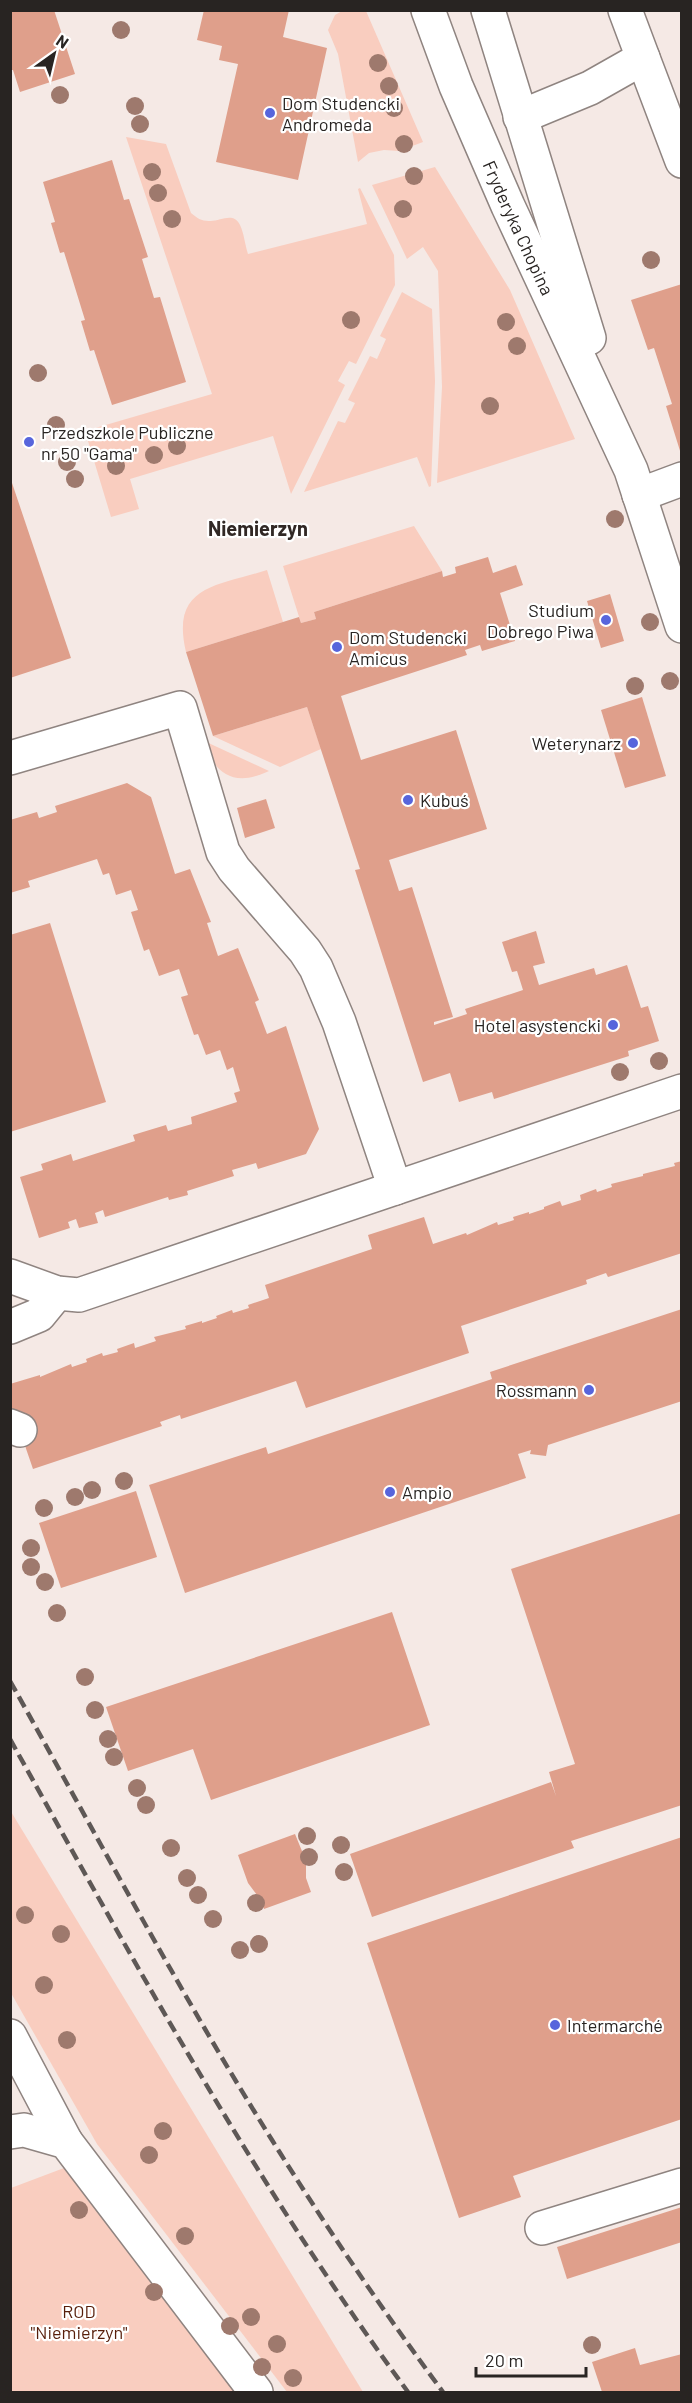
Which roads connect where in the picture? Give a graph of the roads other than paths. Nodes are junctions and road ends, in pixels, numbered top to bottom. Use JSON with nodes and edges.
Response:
{"nodes":[{"id":1,"x":428,"y":10,"type":"edge"},
{"id":2,"x":488,"y":10,"type":"edge"},
{"id":3,"x":625,"y":10,"type":"edge"},
{"id":4,"x":643,"y":58,"type":"junction"},
{"id":5,"x":520,"y":117,"type":"junction"},
{"id":6,"x":681,"y":161,"type":"edge"},
{"id":7,"x":619,"y":441,"type":"junction"},
{"id":8,"x":681,"y":479,"type":"edge"},
{"id":9,"x":639,"y":495,"type":"junction"},
{"id":10,"x":671,"y":559,"type":"edge"},
{"id":11,"x":681,"y":626,"type":"edge"},
{"id":12,"x":10,"y":758,"type":"edge"},
{"id":13,"x":681,"y":1091,"type":"edge"},
{"id":14,"x":395,"y":1188,"type":"junction"},
{"id":15,"x":10,"y":1276,"type":"edge"},
{"id":16,"x":57,"y":1293,"type":"junction"},
{"id":17,"x":10,"y":1327,"type":"edge"},
{"id":18,"x":10,"y":2036,"type":"edge"},
{"id":19,"x":10,"y":2132,"type":"edge"},
{"id":20,"x":66,"y":2142,"type":"junction"},
{"id":21,"x":681,"y":2185,"type":"edge"},
{"id":22,"x":542,"y":2228,"type":"dead end"},
{"id":23,"x":256,"y":2392,"type":"edge"}],
"edges":[{"from":1,"to":7,"type":"street","name":"Fryderyka Chopina"},
{"from":2,"to":5,"type":"street","name":"Fryderyka Chopina"},
{"from":3,"to":4,"type":"street"},
{"from":4,"to":5,"type":"street"},
{"from":4,"to":6,"type":"street"},
{"from":5,"to":7,"type":"street","name":"Fryderyka Chopina"},
{"from":7,"to":9,"type":"street","name":"Fryderyka Chopina"},
{"from":8,"to":9,"type":"street"},
{"from":9,"to":10,"type":"street","name":"Fryderyka Chopina"},
{"from":10,"to":11,"type":"street","name":"Fryderyka Chopina"},
{"from":12,"to":14,"type":"street"},
{"from":13,"to":14,"type":"street"},
{"from":14,"to":16,"type":"street"},
{"from":15,"to":16,"type":"street"},
{"from":16,"to":17,"type":"street"},
{"from":18,"to":20,"type":"street"},
{"from":19,"to":20,"type":"street"},
{"from":20,"to":23,"type":"street"},
{"from":21,"to":22,"type":"street"}]}
